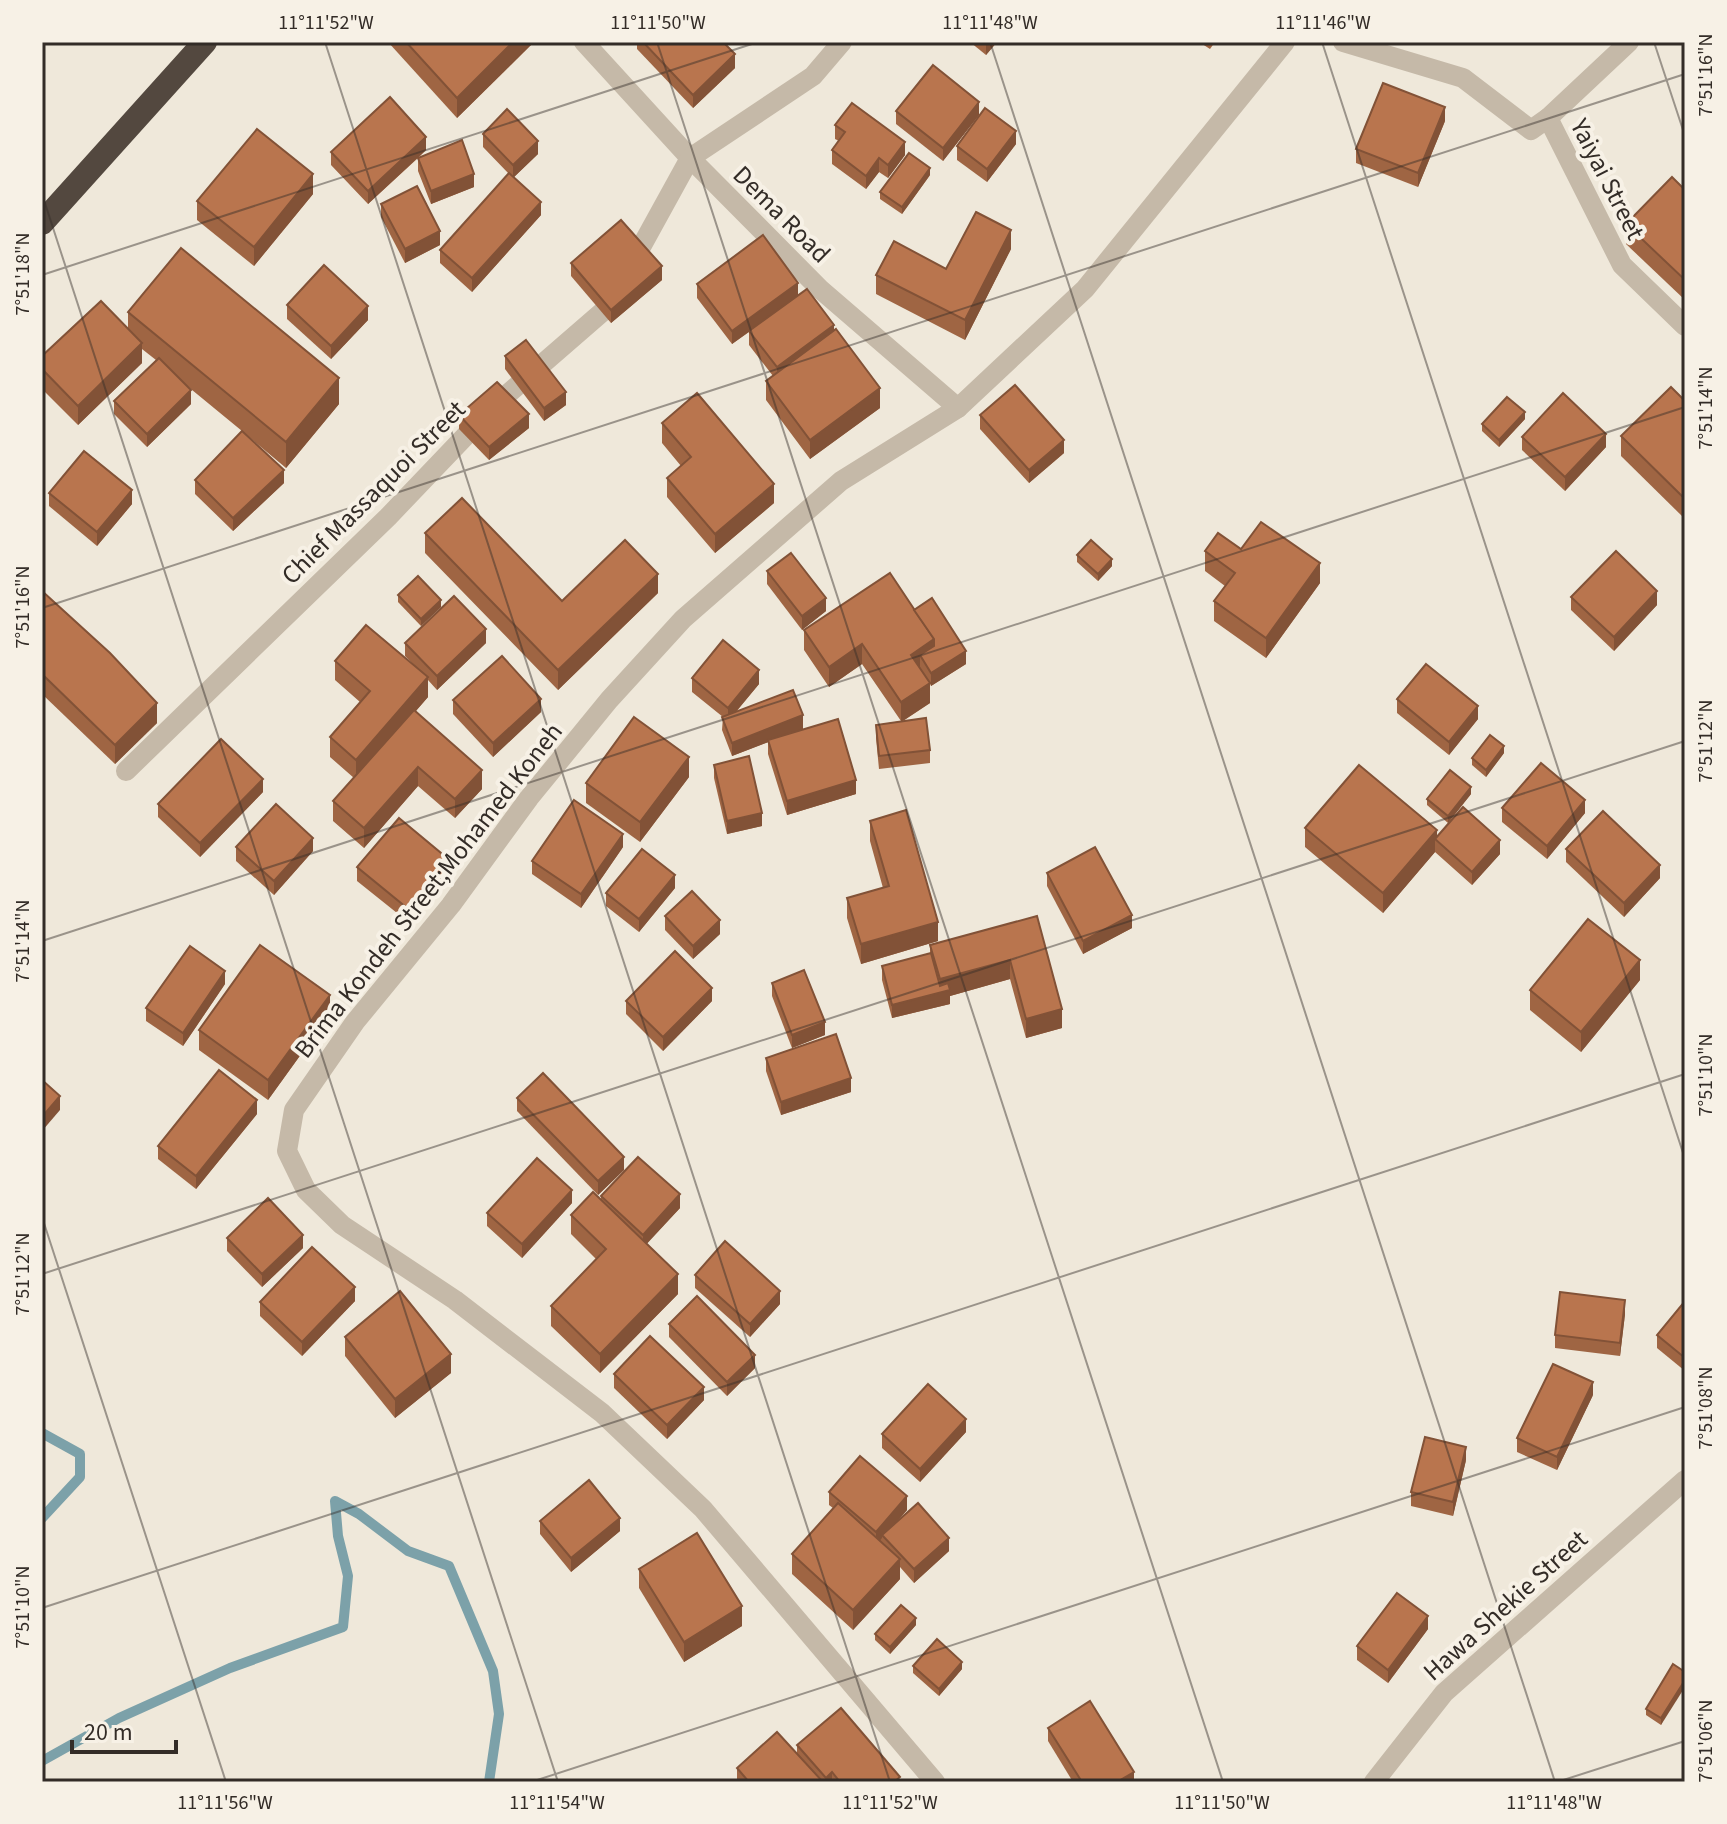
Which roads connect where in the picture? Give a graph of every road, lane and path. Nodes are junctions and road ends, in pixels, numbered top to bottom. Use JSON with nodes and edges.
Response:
{"nodes":[{"id":1,"x":205,"y":42,"type":"edge"},
{"id":2,"x":584,"y":42,"type":"edge"},
{"id":3,"x":842,"y":42,"type":"edge"},
{"id":4,"x":1285,"y":42,"type":"edge"},
{"id":5,"x":1343,"y":42,"type":"edge"},
{"id":6,"x":1629,"y":42,"type":"edge"},
{"id":7,"x":1548,"y":118,"type":"junction"},
{"id":8,"x":690,"y":158,"type":"junction"},
{"id":9,"x":42,"y":223,"type":"edge"},
{"id":10,"x":1685,"y":326,"type":"edge"},
{"id":11,"x":958,"y":408,"type":"junction"},
{"id":12,"x":126,"y":771,"type":"dead end"},
{"id":13,"x":1685,"y":1480,"type":"edge"},
{"id":14,"x":935,"y":1782,"type":"edge"},
{"id":15,"x":1374,"y":1782,"type":"edge"}],
"edges":[{"from":1,"to":9,"type":"highway"},
{"from":2,"to":8,"type":"street","name":"Dema Road"},
{"from":3,"to":8,"type":"street","name":"Chief Massaquoi Street"},
{"from":4,"to":11,"type":"street","name":"Brima Kondeh Street;Mohamed Koneh"},
{"from":5,"to":7,"type":"street","name":"Yaiyai Street"},
{"from":6,"to":7,"type":"street"},
{"from":7,"to":10,"type":"street","name":"Yaiyai Street"},
{"from":8,"to":11,"type":"street","name":"Dema Road"},
{"from":8,"to":12,"type":"street","name":"Chief Massaquoi Street"},
{"from":11,"to":14,"type":"street","name":"Brima Kondeh Street;Mohamed Koneh"},
{"from":13,"to":15,"type":"street","name":"Hawa Shekie Street"}]}
